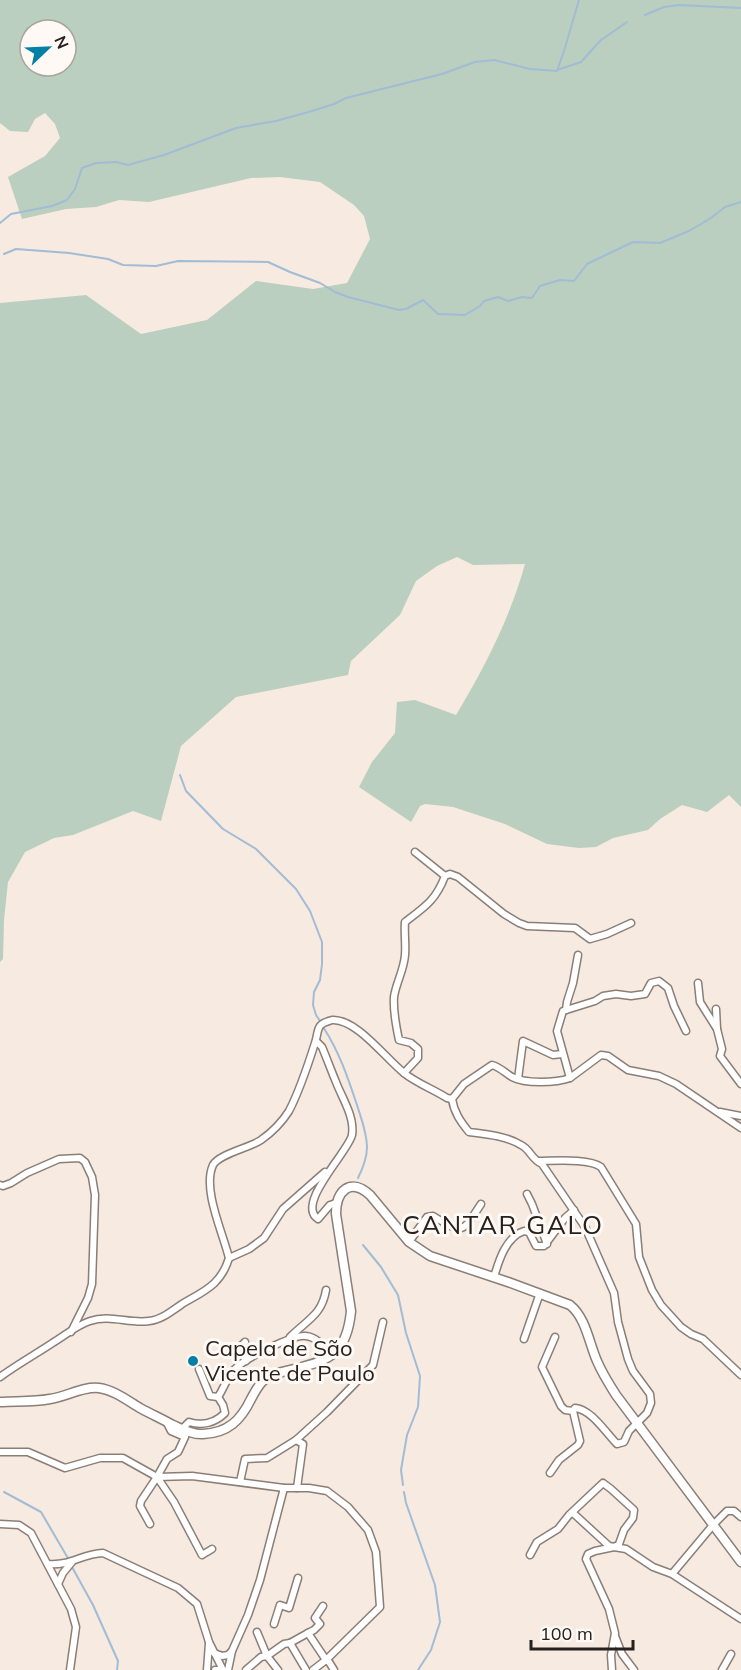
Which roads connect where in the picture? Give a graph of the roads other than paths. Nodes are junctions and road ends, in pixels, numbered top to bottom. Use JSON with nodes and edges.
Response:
{"nodes":[{"id":1,"x":415,"y":852,"type":"dead end"},
{"id":2,"x":446,"y":876,"type":"junction"},
{"id":3,"x":631,"y":922,"type":"dead end"},
{"id":4,"x":578,"y":955,"type":"dead end"},
{"id":5,"x":698,"y":983,"type":"dead end"},
{"id":6,"x":716,"y":1009,"type":"dead end"},
{"id":7,"x":566,"y":1010,"type":"junction"},
{"id":8,"x":717,"y":1029,"type":"junction"},
{"id":9,"x":686,"y":1031,"type":"dead end"},
{"id":10,"x":316,"y":1041,"type":"junction"},
{"id":11,"x":562,"y":1054,"type":"junction"},
{"id":12,"x":404,"y":1073,"type":"junction"},
{"id":13,"x":570,"y":1078,"type":"junction"},
{"id":14,"x":518,"y":1079,"type":"junction"},
{"id":15,"x":741,"y":1084,"type":"edge"},
{"id":16,"x":452,"y":1099,"type":"junction"},
{"id":17,"x":719,"y":1112,"type":"junction"},
{"id":18,"x":741,"y":1116,"type":"edge"},
{"id":19,"x":741,"y":1128,"type":"edge"},
{"id":20,"x":535,"y":1161,"type":"junction"},
{"id":21,"x":330,"y":1168,"type":"junction"},
{"id":22,"x":0,"y":1185,"type":"edge"},
{"id":23,"x":526,"y":1194,"type":"dead end"},
{"id":24,"x":336,"y":1203,"type":"junction"},
{"id":25,"x":481,"y":1204,"type":"dead end"},
{"id":26,"x":574,"y":1210,"type":"junction"},
{"id":27,"x":409,"y":1242,"type":"junction"},
{"id":28,"x":547,"y":1244,"type":"junction"},
{"id":29,"x":229,"y":1258,"type":"junction"},
{"id":30,"x":494,"y":1277,"type":"junction"},
{"id":31,"x":326,"y":1290,"type":"dead end"},
{"id":32,"x":540,"y":1293,"type":"junction"},
{"id":33,"x":383,"y":1322,"type":"dead end"},
{"id":34,"x":71,"y":1332,"type":"junction"},
{"id":35,"x":555,"y":1337,"type":"dead end"},
{"id":36,"x":287,"y":1339,"type":"junction"},
{"id":37,"x":524,"y":1339,"type":"dead end"},
{"id":38,"x":245,"y":1342,"type":"dead end"},
{"id":39,"x":332,"y":1355,"type":"junction"},
{"id":40,"x":246,"y":1361,"type":"junction"},
{"id":41,"x":199,"y":1369,"type":"dead end"},
{"id":42,"x":741,"y":1375,"type":"edge"},
{"id":43,"x":0,"y":1377,"type":"edge"},
{"id":44,"x":218,"y":1397,"type":"junction"},
{"id":45,"x":0,"y":1402,"type":"edge"},
{"id":46,"x":573,"y":1411,"type":"junction"},
{"id":47,"x":166,"y":1421,"type":"junction"},
{"id":48,"x":636,"y":1424,"type":"junction"},
{"id":49,"x":182,"y":1429,"type":"junction"},
{"id":50,"x":296,"y":1440,"type":"junction"},
{"id":51,"x":0,"y":1452,"type":"edge"},
{"id":52,"x":550,"y":1473,"type":"dead end"},
{"id":53,"x":157,"y":1477,"type":"junction"},
{"id":54,"x":240,"y":1482,"type":"junction"},
{"id":55,"x":284,"y":1488,"type":"junction"},
{"id":56,"x":297,"y":1488,"type":"junction"},
{"id":57,"x":573,"y":1513,"type":"junction"},
{"id":58,"x":741,"y":1517,"type":"edge"},
{"id":59,"x":0,"y":1524,"type":"edge"},
{"id":60,"x":150,"y":1524,"type":"dead end"},
{"id":61,"x":713,"y":1525,"type":"junction"},
{"id":62,"x":614,"y":1547,"type":"junction"},
{"id":63,"x":212,"y":1549,"type":"dead end"},
{"id":64,"x":530,"y":1555,"type":"dead end"},
{"id":65,"x":73,"y":1562,"type":"junction"},
{"id":66,"x":741,"y":1562,"type":"edge"},
{"id":67,"x":48,"y":1564,"type":"junction"},
{"id":68,"x":672,"y":1574,"type":"junction"},
{"id":69,"x":298,"y":1578,"type":"dead end"},
{"id":70,"x":58,"y":1584,"type":"junction"},
{"id":71,"x":323,"y":1606,"type":"dead end"},
{"id":72,"x":741,"y":1619,"type":"edge"},
{"id":73,"x":274,"y":1624,"type":"dead end"},
{"id":74,"x":256,"y":1632,"type":"dead end"},
{"id":75,"x":308,"y":1633,"type":"junction"},
{"id":76,"x":615,"y":1635,"type":"junction"},
{"id":77,"x":209,"y":1642,"type":"junction"},
{"id":78,"x":290,"y":1643,"type":"junction"},
{"id":79,"x":232,"y":1651,"type":"junction"},
{"id":80,"x":214,"y":1652,"type":"junction"},
{"id":81,"x":731,"y":1654,"type":"dead end"},
{"id":82,"x":267,"y":1656,"type":"junction"},
{"id":83,"x":326,"y":1660,"type":"junction"},
{"id":84,"x":70,"y":1670,"type":"edge"},
{"id":85,"x":207,"y":1670,"type":"edge"},
{"id":86,"x":215,"y":1670,"type":"edge"},
{"id":87,"x":224,"y":1670,"type":"edge"},
{"id":88,"x":246,"y":1670,"type":"edge"},
{"id":89,"x":278,"y":1670,"type":"edge"},
{"id":90,"x":306,"y":1670,"type":"edge"},
{"id":91,"x":313,"y":1670,"type":"edge"},
{"id":92,"x":334,"y":1670,"type":"edge"},
{"id":93,"x":612,"y":1670,"type":"edge"},
{"id":94,"x":634,"y":1670,"type":"edge"},
{"id":95,"x":722,"y":1670,"type":"edge"}],
"edges":[{"from":1,"to":2,"type":"street"},
{"from":2,"to":3,"type":"street"},
{"from":2,"to":12,"type":"street"},
{"from":4,"to":7,"type":"street"},
{"from":5,"to":8,"type":"street"},
{"from":6,"to":8,"type":"street"},
{"from":7,"to":9,"type":"street"},
{"from":7,"to":11,"type":"street"},
{"from":8,"to":15,"type":"street"},
{"from":10,"to":12,"type":"street"},
{"from":10,"to":21,"type":"street"},
{"from":10,"to":29,"type":"street"},
{"from":11,"to":13,"type":"street"},
{"from":11,"to":14,"type":"street"},
{"from":12,"to":16,"type":"street"},
{"from":13,"to":14,"type":"street"},
{"from":13,"to":17,"type":"street"},
{"from":14,"to":16,"type":"street"},
{"from":16,"to":20,"type":"street"},
{"from":17,"to":18,"type":"street"},
{"from":17,"to":19,"type":"street"},
{"from":20,"to":26,"type":"street"},
{"from":20,"to":42,"type":"street"},
{"from":21,"to":24,"type":"street"},
{"from":21,"to":29,"type":"street"},
{"from":22,"to":34,"type":"street"},
{"from":23,"to":28,"type":"street"},
{"from":24,"to":27,"type":"street"},
{"from":24,"to":39,"type":"street"},
{"from":25,"to":27,"type":"street"},
{"from":26,"to":28,"type":"street"},
{"from":26,"to":48,"type":"street"},
{"from":27,"to":30,"type":"street"},
{"from":28,"to":30,"type":"street"},
{"from":29,"to":34,"type":"street"},
{"from":30,"to":32,"type":"street"},
{"from":31,"to":36,"type":"street"},
{"from":32,"to":37,"type":"street"},
{"from":32,"to":48,"type":"street"},
{"from":33,"to":50,"type":"street"},
{"from":34,"to":43,"type":"street"},
{"from":35,"to":46,"type":"street"},
{"from":36,"to":39,"type":"street"},
{"from":36,"to":40,"type":"street"},
{"from":38,"to":40,"type":"street"},
{"from":39,"to":49,"type":"street"},
{"from":40,"to":44,"type":"street"},
{"from":41,"to":44,"type":"street"},
{"from":44,"to":49,"type":"street"},
{"from":45,"to":47,"type":"street"},
{"from":46,"to":48,"type":"street"},
{"from":46,"to":52,"type":"street"},
{"from":47,"to":49,"type":"street"},
{"from":47,"to":53,"type":"street"},
{"from":48,"to":61,"type":"street"},
{"from":50,"to":54,"type":"street"},
{"from":50,"to":56,"type":"street"},
{"from":51,"to":53,"type":"street"},
{"from":53,"to":54,"type":"street"},
{"from":53,"to":60,"type":"street"},
{"from":53,"to":63,"type":"street"},
{"from":54,"to":55,"type":"street"},
{"from":55,"to":56,"type":"street"},
{"from":55,"to":79,"type":"street"},
{"from":56,"to":83,"type":"street"},
{"from":57,"to":62,"type":"street"},
{"from":57,"to":62,"type":"street"},
{"from":57,"to":64,"type":"street"},
{"from":58,"to":61,"type":"street"},
{"from":59,"to":67,"type":"street"},
{"from":61,"to":66,"type":"street"},
{"from":61,"to":68,"type":"street"},
{"from":62,"to":68,"type":"street"},
{"from":62,"to":76,"type":"street"},
{"from":65,"to":67,"type":"street"},
{"from":65,"to":70,"type":"street"},
{"from":65,"to":77,"type":"street"},
{"from":67,"to":70,"type":"street"},
{"from":68,"to":72,"type":"street"},
{"from":69,"to":73,"type":"street"},
{"from":70,"to":84,"type":"street"},
{"from":71,"to":75,"type":"street"},
{"from":74,"to":82,"type":"street"},
{"from":75,"to":78,"type":"street"},
{"from":75,"to":83,"type":"street"},
{"from":76,"to":93,"type":"street"},
{"from":76,"to":94,"type":"street"},
{"from":77,"to":80,"type":"street"},
{"from":77,"to":85,"type":"street"},
{"from":78,"to":82,"type":"street"},
{"from":78,"to":90,"type":"street"},
{"from":79,"to":80,"type":"street"},
{"from":79,"to":87,"type":"street"},
{"from":80,"to":87,"type":"street"},
{"from":81,"to":95,"type":"street"},
{"from":82,"to":88,"type":"street"},
{"from":82,"to":89,"type":"street"},
{"from":83,"to":91,"type":"street"},
{"from":83,"to":92,"type":"street"},
{"from":86,"to":87,"type":"street"}]}
